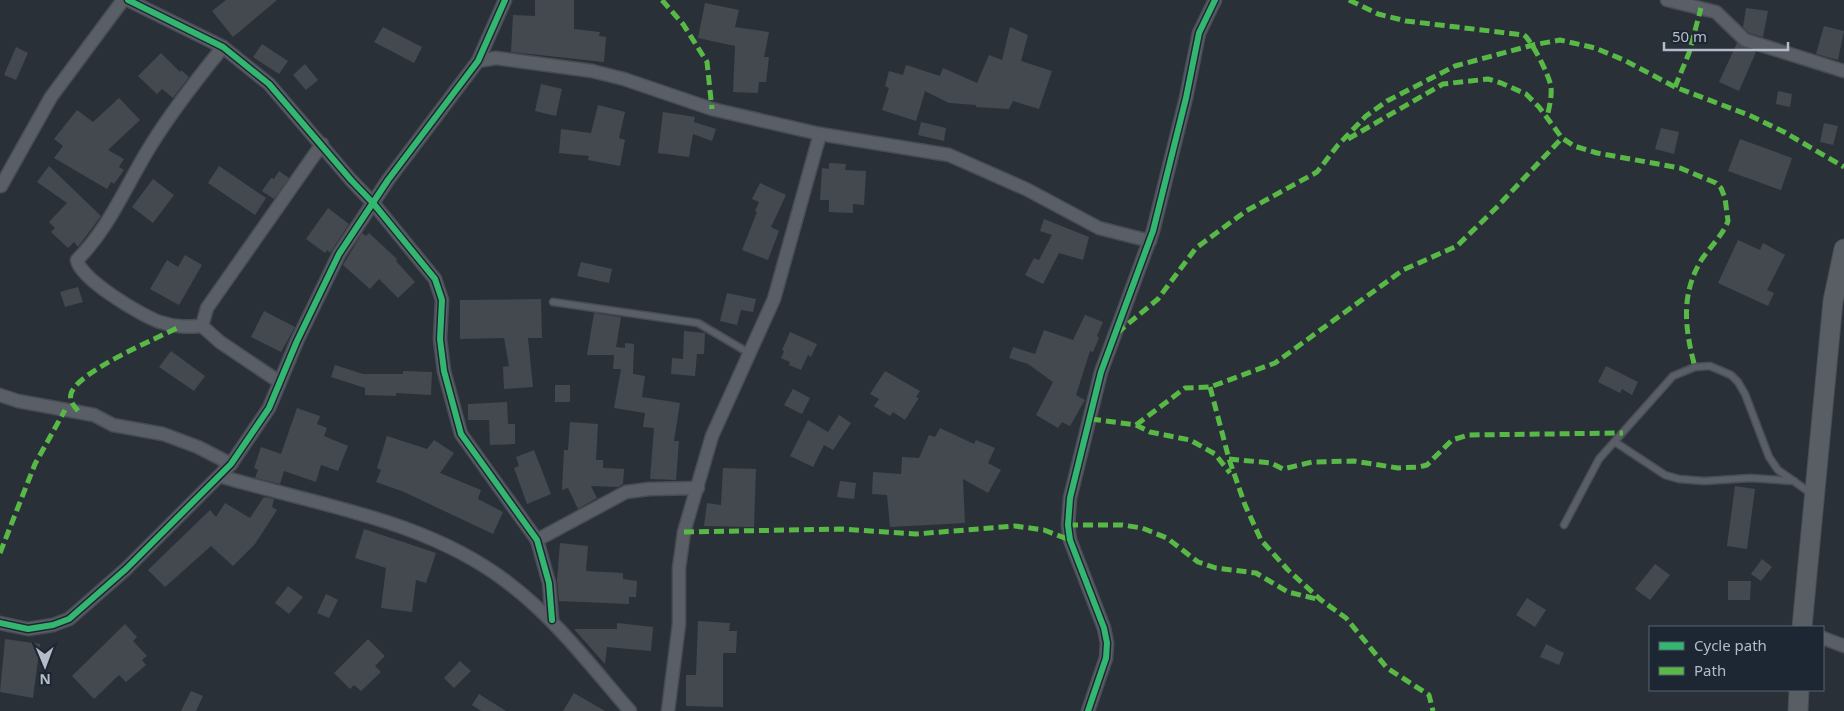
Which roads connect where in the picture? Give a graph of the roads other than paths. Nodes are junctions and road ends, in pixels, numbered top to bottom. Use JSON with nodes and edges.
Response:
{"nodes":[{"id":1,"x":123,"y":0,"type":"edge"},
{"id":2,"x":128,"y":0,"type":"edge"},
{"id":3,"x":505,"y":0,"type":"edge"},
{"id":4,"x":1215,"y":0,"type":"edge"},
{"id":5,"x":1667,"y":0,"type":"edge"},
{"id":6,"x":223,"y":47,"type":"junction"},
{"id":7,"x":478,"y":61,"type":"junction"},
{"id":8,"x":1844,"y":71,"type":"edge"},
{"id":9,"x":820,"y":134,"type":"junction"},
{"id":10,"x":322,"y":144,"type":"junction"},
{"id":11,"x":1,"y":186,"type":"edge"},
{"id":12,"x":373,"y":203,"type":"junction"},
{"id":13,"x":1150,"y":241,"type":"junction"},
{"id":14,"x":1844,"y":249,"type":"edge"},
{"id":15,"x":553,"y":302,"type":"dead end"},
{"id":16,"x":202,"y":326,"type":"junction"},
{"id":17,"x":749,"y":353,"type":"junction"},
{"id":18,"x":278,"y":381,"type":"junction"},
{"id":19,"x":0,"y":395,"type":"edge"},
{"id":20,"x":1615,"y":442,"type":"junction"},
{"id":21,"x":231,"y":464,"type":"junction"},
{"id":22,"x":220,"y":476,"type":"junction"},
{"id":23,"x":1796,"y":482,"type":"junction"},
{"id":24,"x":698,"y":488,"type":"junction"},
{"id":25,"x":1815,"y":497,"type":"junction"},
{"id":26,"x":1564,"y":525,"type":"dead end"},
{"id":27,"x":538,"y":540,"type":"junction"},
{"id":28,"x":552,"y":620,"type":"junction"},
{"id":29,"x":0,"y":623,"type":"edge"},
{"id":30,"x":1802,"y":626,"type":"edge"},
{"id":31,"x":1824,"y":638,"type":"edge"},
{"id":32,"x":1844,"y":646,"type":"edge"},
{"id":33,"x":1799,"y":691,"type":"edge"},
{"id":34,"x":630,"y":711,"type":"edge"},
{"id":35,"x":668,"y":711,"type":"edge"},
{"id":36,"x":1088,"y":711,"type":"edge"},
{"id":37,"x":1798,"y":711,"type":"edge"}],
"edges":[{"from":1,"to":11,"type":"street"},
{"from":2,"to":6,"type":"street"},
{"from":3,"to":7,"type":"street"},
{"from":4,"to":13,"type":"street"},
{"from":5,"to":8,"type":"street"},
{"from":6,"to":10,"type":"street"},
{"from":6,"to":16,"type":"street"},
{"from":7,"to":9,"type":"street"},
{"from":7,"to":12,"type":"street"},
{"from":9,"to":13,"type":"street"},
{"from":9,"to":17,"type":"street"},
{"from":10,"to":12,"type":"street"},
{"from":10,"to":16,"type":"street"},
{"from":12,"to":18,"type":"street"},
{"from":12,"to":27,"type":"street"},
{"from":13,"to":36,"type":"street"},
{"from":14,"to":25,"type":"main road"},
{"from":15,"to":17,"type":"lane"},
{"from":16,"to":18,"type":"street"},
{"from":17,"to":24,"type":"street"},
{"from":18,"to":21,"type":"street"},
{"from":19,"to":21,"type":"street"},
{"from":20,"to":23,"type":"lane"},
{"from":20,"to":23,"type":"lane"},
{"from":20,"to":26,"type":"lane"},
{"from":21,"to":22,"type":"street"},
{"from":22,"to":28,"type":"street"},
{"from":22,"to":29,"type":"street"},
{"from":23,"to":25,"type":"lane"},
{"from":24,"to":27,"type":"street"},
{"from":24,"to":35,"type":"street"},
{"from":25,"to":30,"type":"main road"},
{"from":27,"to":28,"type":"street"},
{"from":28,"to":34,"type":"street"},
{"from":31,"to":32,"type":"street"},
{"from":33,"to":37,"type":"main road"}]}
